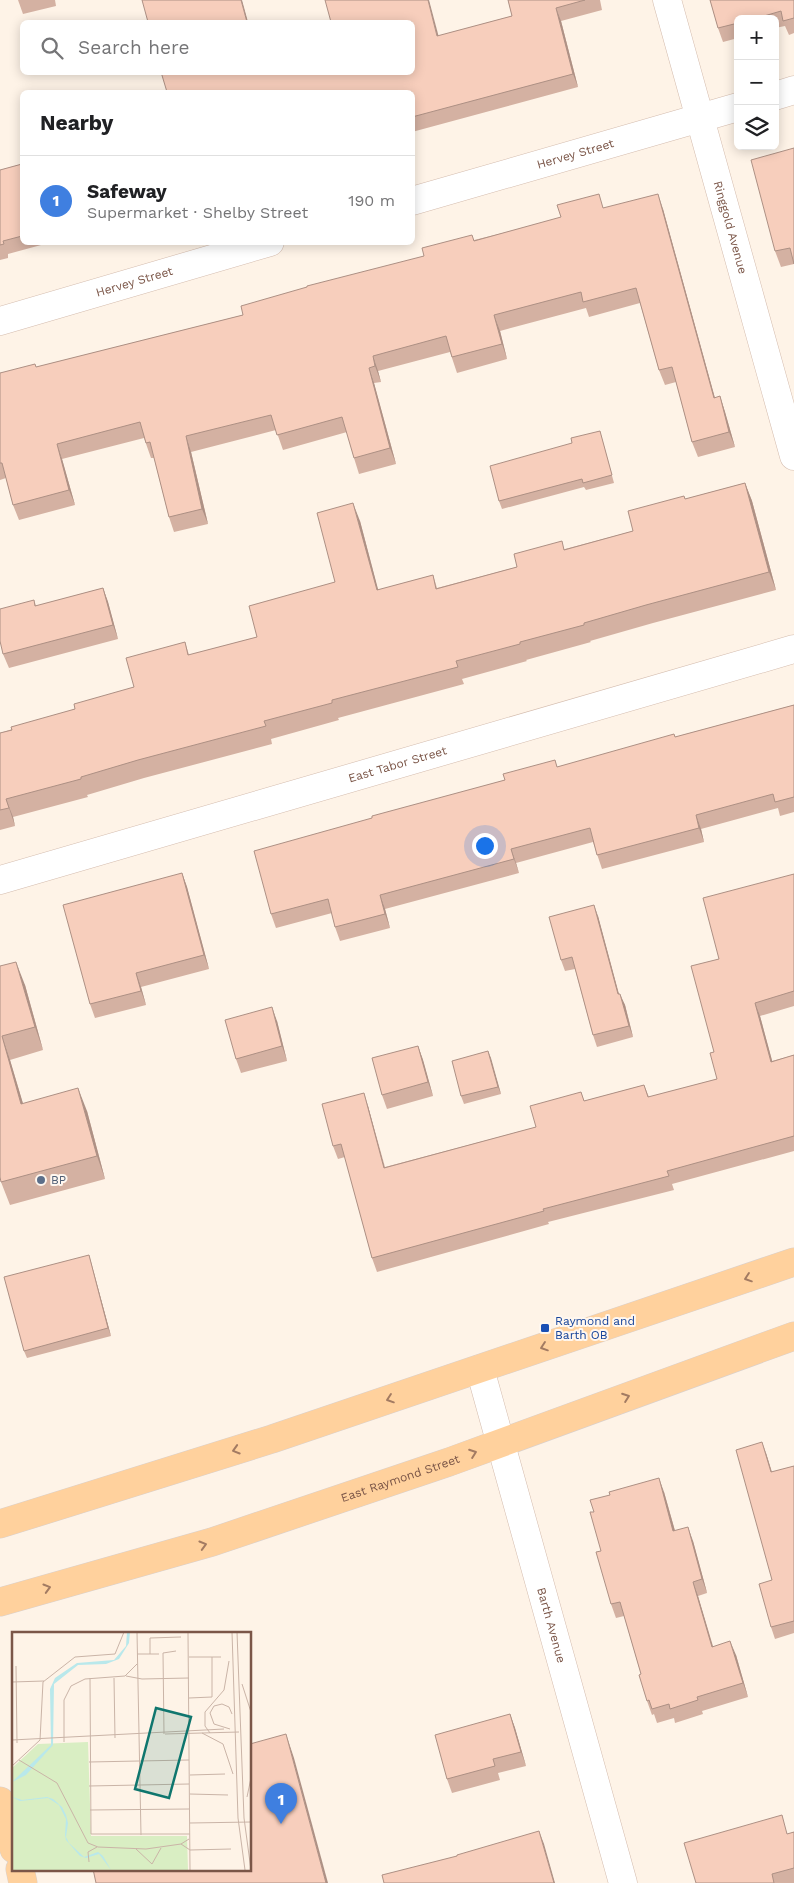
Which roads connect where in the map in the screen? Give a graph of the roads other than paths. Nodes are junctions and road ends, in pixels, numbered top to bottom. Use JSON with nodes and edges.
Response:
{"nodes":[{"id":1,"x":667,"y":0,"type":"edge"},
{"id":2,"x":794,"y":90,"type":"edge"},
{"id":3,"x":779,"y":95,"type":"edge"},
{"id":4,"x":734,"y":107,"type":"edge"},
{"id":5,"x":700,"y":118,"type":"junction"},
{"id":6,"x":415,"y":200,"type":"edge"},
{"id":7,"x":260,"y":245,"type":"edge"},
{"id":8,"x":0,"y":320,"type":"edge"},
{"id":9,"x":794,"y":456,"type":"edge"},
{"id":10,"x":794,"y":649,"type":"edge"},
{"id":11,"x":0,"y":880,"type":"edge"},
{"id":12,"x":794,"y":1262,"type":"edge"},
{"id":13,"x":794,"y":1336,"type":"edge"},
{"id":14,"x":480,"y":1368,"type":"junction"},
{"id":15,"x":500,"y":1443,"type":"junction"},
{"id":16,"x":0,"y":1524,"type":"edge"},
{"id":17,"x":0,"y":1602,"type":"edge"},
{"id":18,"x":0,"y":1801,"type":"edge"},
{"id":19,"x":12,"y":1842,"type":"edge"},
{"id":20,"x":20,"y":1870,"type":"edge"},
{"id":21,"x":24,"y":1883,"type":"edge"},
{"id":22,"x":623,"y":1883,"type":"edge"}],
"edges":[{"from":1,"to":5,"type":"street","name":"Ringgold Avenue"},
{"from":2,"to":3,"type":"street"},
{"from":4,"to":5,"type":"street","name":"Hervey Street"},
{"from":5,"to":6,"type":"street","name":"Hervey Street"},
{"from":5,"to":9,"type":"street","name":"Ringgold Avenue"},
{"from":7,"to":8,"type":"street","name":"Hervey Street"},
{"from":10,"to":11,"type":"street","name":"East Tabor Street"},
{"from":12,"to":14,"type":"main road","one_way":true},
{"from":15,"to":13,"type":"main road","name":"East Raymond Street","one_way":true},
{"from":14,"to":15,"type":"street","name":"Barth Avenue"},
{"from":14,"to":16,"type":"main road","one_way":true},
{"from":17,"to":15,"type":"main road","name":"East Raymond Street","one_way":true},
{"from":15,"to":22,"type":"street","name":"Barth Avenue"},
{"from":18,"to":19,"type":"main road"},
{"from":20,"to":21,"type":"main road"}]}
